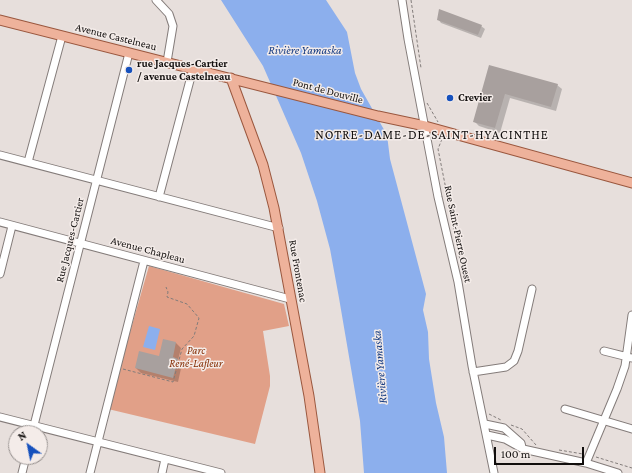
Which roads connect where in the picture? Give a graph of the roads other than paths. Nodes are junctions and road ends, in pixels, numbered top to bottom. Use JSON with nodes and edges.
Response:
{"nodes":[{"id":1,"x":156,"y":0,"type":"edge"},
{"id":2,"x":402,"y":0,"type":"edge"},
{"id":3,"x":0,"y":20,"type":"edge"},
{"id":4,"x":62,"y":36,"type":"junction"},
{"id":5,"x":129,"y":53,"type":"junction"},
{"id":6,"x":167,"y":62,"type":"junction"},
{"id":7,"x":193,"y":69,"type":"junction"},
{"id":8,"x":231,"y":78,"type":"junction"},
{"id":9,"x":272,"y":88,"type":"joint"},
{"id":10,"x":425,"y":126,"type":"junction"},
{"id":11,"x":0,"y":155,"type":"edge"},
{"id":12,"x":28,"y":162,"type":"junction"},
{"id":13,"x":96,"y":180,"type":"junction"},
{"id":14,"x":632,"y":183,"type":"edge"},
{"id":15,"x":159,"y":197,"type":"junction"},
{"id":16,"x":0,"y":222,"type":"edge"},
{"id":17,"x":12,"y":226,"type":"junction"},
{"id":18,"x":279,"y":228,"type":"junction"},
{"id":19,"x":80,"y":244,"type":"junction"},
{"id":20,"x":144,"y":261,"type":"junction"},
{"id":21,"x":0,"y":274,"type":"edge"},
{"id":22,"x":532,"y":288,"type":"dead end"},
{"id":23,"x":290,"y":299,"type":"junction"},
{"id":24,"x":632,"y":315,"type":"edge"},
{"id":25,"x":604,"y":351,"type":"dead end"},
{"id":26,"x":629,"y":358,"type":"edge"},
{"id":27,"x":473,"y":372,"type":"junction"},
{"id":28,"x":565,"y":409,"type":"dead end"},
{"id":29,"x":0,"y":417,"type":"edge"},
{"id":30,"x":603,"y":420,"type":"junction"},
{"id":31,"x":485,"y":424,"type":"junction"},
{"id":32,"x":22,"y":425,"type":"edge"},
{"id":33,"x":34,"y":425,"type":"edge"},
{"id":34,"x":632,"y":428,"type":"edge"},
{"id":35,"x":48,"y":432,"type":"edge"},
{"id":36,"x":487,"y":435,"type":"junction"},
{"id":37,"x":98,"y":442,"type":"junction"},
{"id":38,"x":523,"y":449,"type":"junction"},
{"id":39,"x":165,"y":459,"type":"junction"},
{"id":40,"x":586,"y":463,"type":"junction"},
{"id":41,"x":90,"y":473,"type":"edge"},
{"id":42,"x":162,"y":473,"type":"edge"},
{"id":43,"x":221,"y":473,"type":"edge"},
{"id":44,"x":320,"y":473,"type":"edge"},
{"id":45,"x":494,"y":473,"type":"edge"},
{"id":46,"x":618,"y":473,"type":"edge"}],
"edges":[{"from":1,"to":6,"type":"street"},
{"from":2,"to":10,"type":"street","name":"Rue Saint-Pierre Ouest"},
{"from":3,"to":4,"type":"main road","name":"Avenue Castelneau"},
{"from":4,"to":5,"type":"main road","name":"Avenue Castelneau"},
{"from":4,"to":12,"type":"street"},
{"from":5,"to":6,"type":"main road","name":"Avenue Castelneau"},
{"from":5,"to":13,"type":"street","name":"Rue Jacques-Cartier"},
{"from":6,"to":7,"type":"main road","name":"Avenue Castelneau"},
{"from":7,"to":8,"type":"main road","name":"Avenue Castelneau"},
{"from":7,"to":15,"type":"street"},
{"from":8,"to":9,"type":"main road","name":"Avenue Castelneau"},
{"from":8,"to":18,"type":"main road","name":"Rue Frontenac"},
{"from":9,"to":10,"type":"main road","name":"Pont de Douville"},
{"from":10,"to":14,"type":"main road","name":"Pont de Douville"},
{"from":10,"to":27,"type":"street","name":"Rue Saint-Pierre Ouest"},
{"from":11,"to":12,"type":"street"},
{"from":12,"to":13,"type":"street"},
{"from":13,"to":15,"type":"street"},
{"from":13,"to":19,"type":"street","name":"Rue Jacques-Cartier"},
{"from":15,"to":18,"type":"street"},
{"from":16,"to":17,"type":"street","name":"Avenue Chapleau"},
{"from":17,"to":19,"type":"street","name":"Avenue Chapleau"},
{"from":17,"to":21,"type":"street"},
{"from":18,"to":23,"type":"main road","name":"Rue Frontenac"},
{"from":19,"to":20,"type":"street","name":"Avenue Chapleau"},
{"from":19,"to":33,"type":"street","name":"Rue Jacques-Cartier"},
{"from":20,"to":23,"type":"street","name":"Avenue Chapleau"},
{"from":20,"to":37,"type":"street"},
{"from":22,"to":27,"type":"street"},
{"from":23,"to":44,"type":"main road","name":"Rue Frontenac"},
{"from":24,"to":26,"type":"street"},
{"from":25,"to":26,"type":"street"},
{"from":26,"to":30,"type":"street"},
{"from":27,"to":31,"type":"street","name":"Rue Saint-Pierre Ouest"},
{"from":28,"to":30,"type":"street"},
{"from":29,"to":32,"type":"street"},
{"from":30,"to":34,"type":"street"},
{"from":30,"to":40,"type":"street"},
{"from":31,"to":36,"type":"street","name":"Rue Saint-Pierre Ouest"},
{"from":31,"to":38,"type":"street"},
{"from":35,"to":37,"type":"street"},
{"from":36,"to":38,"type":"street"},
{"from":36,"to":45,"type":"street","name":"Rue Saint-Pierre Ouest"},
{"from":37,"to":39,"type":"street"},
{"from":37,"to":41,"type":"street"},
{"from":38,"to":40,"type":"street"},
{"from":39,"to":42,"type":"street"},
{"from":39,"to":43,"type":"street"},
{"from":40,"to":46,"type":"street"}]}
